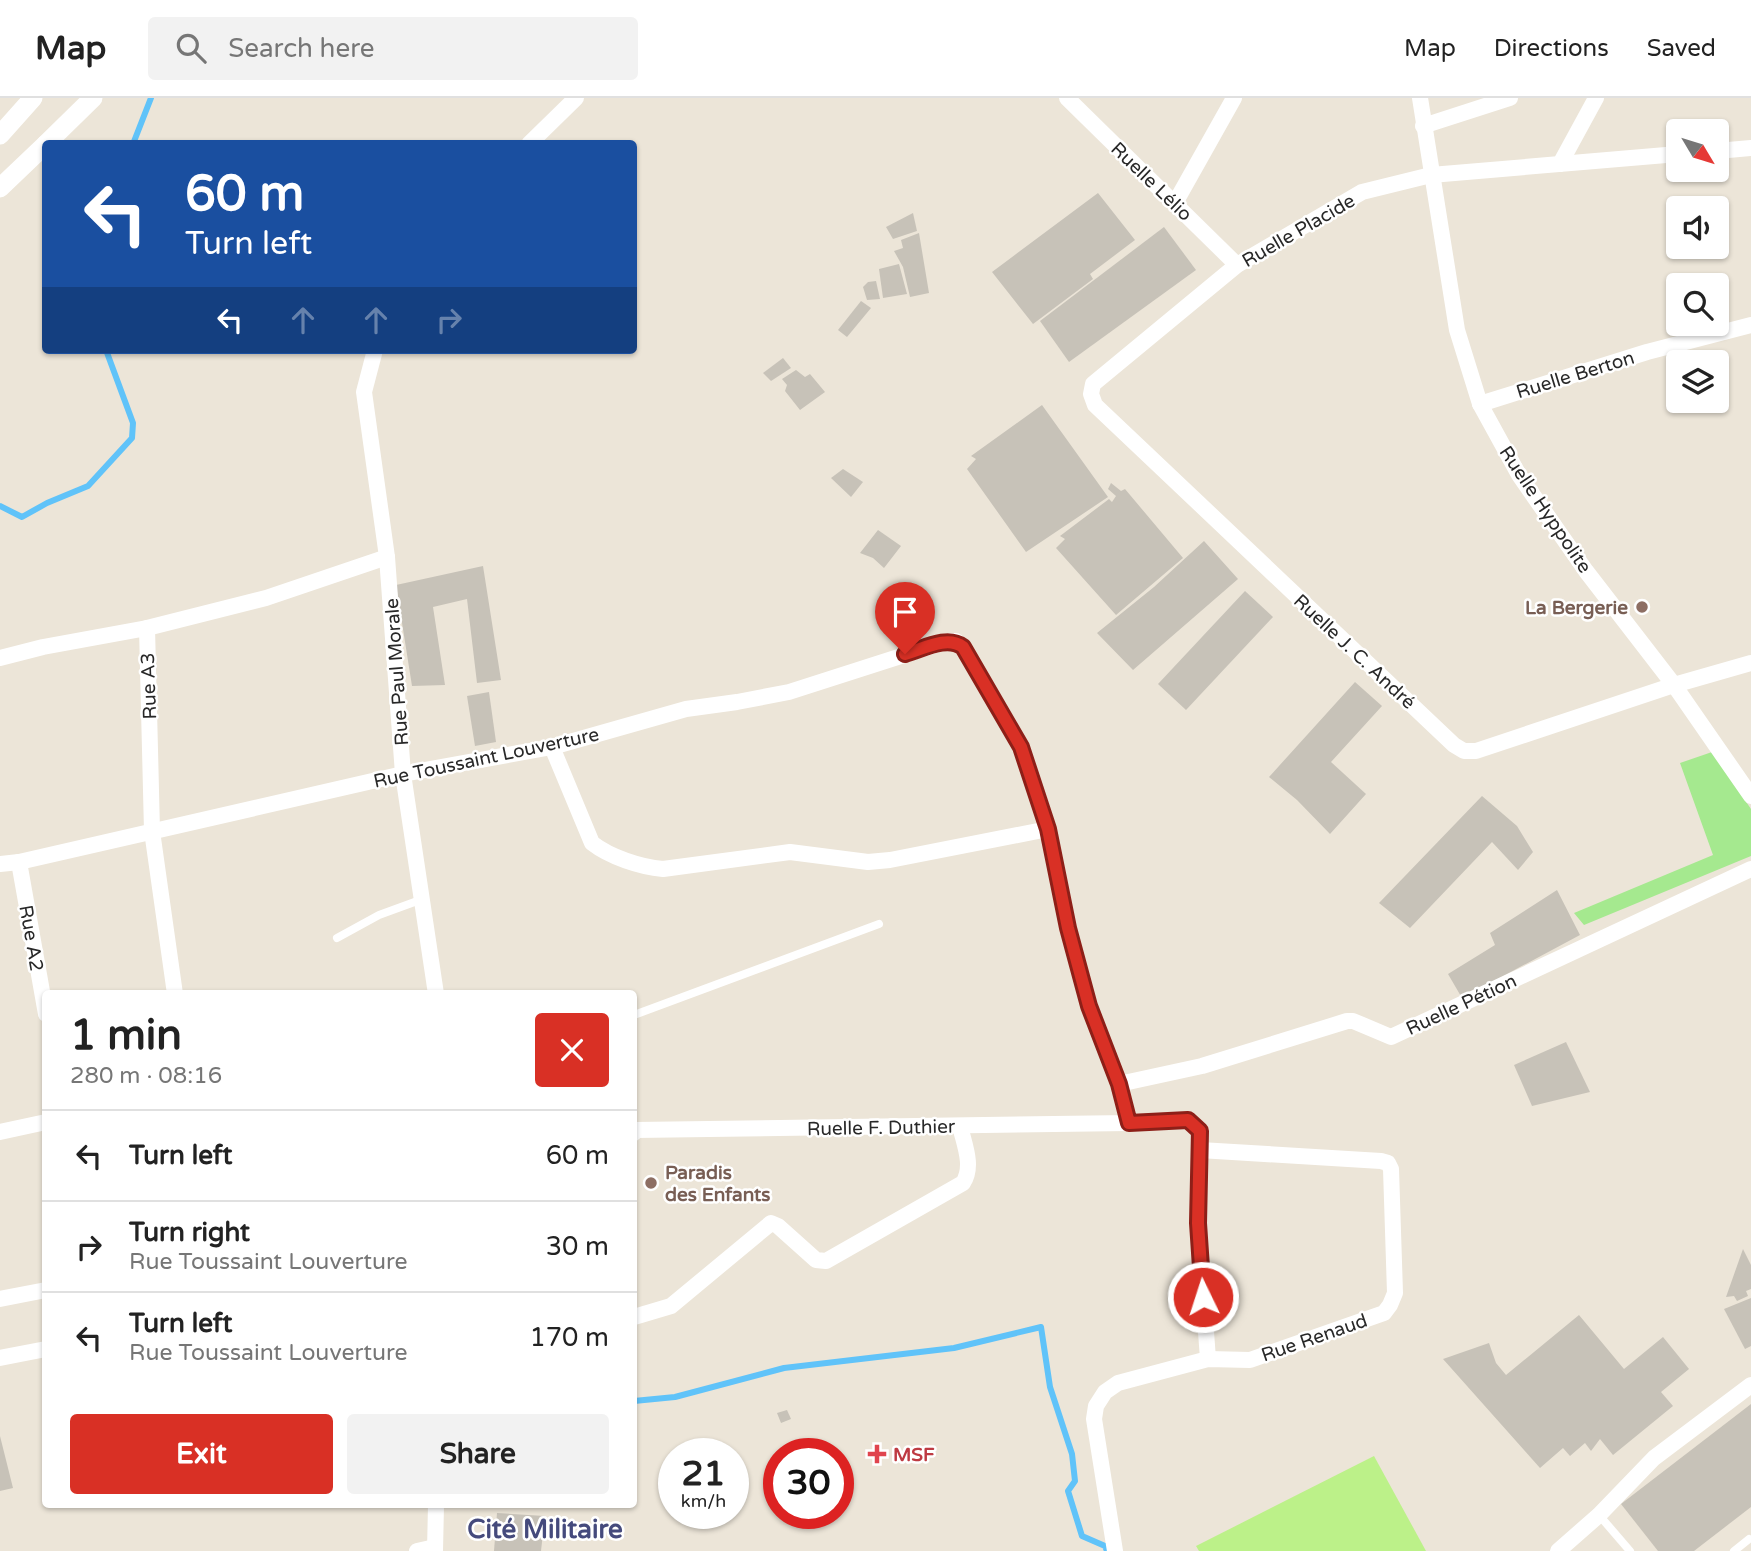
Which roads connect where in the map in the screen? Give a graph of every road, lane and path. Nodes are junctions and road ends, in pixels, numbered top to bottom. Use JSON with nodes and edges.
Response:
{"nodes":[{"id":1,"x":33,"y":98,"type":"edge"},
{"id":2,"x":93,"y":98,"type":"edge"},
{"id":3,"x":576,"y":98,"type":"edge"},
{"id":4,"x":1067,"y":98,"type":"edge"},
{"id":5,"x":1234,"y":98,"type":"edge"},
{"id":6,"x":1420,"y":98,"type":"edge"},
{"id":7,"x":1510,"y":98,"type":"edge"},
{"id":8,"x":1596,"y":98,"type":"edge"},
{"id":9,"x":1423,"y":126,"type":"junction"},
{"id":10,"x":0,"y":135,"type":"edge"},
{"id":11,"x":50,"y":140,"type":"edge"},
{"id":12,"x":533,"y":140,"type":"edge"},
{"id":13,"x":42,"y":148,"type":"edge"},
{"id":14,"x":1751,"y":148,"type":"edge"},
{"id":15,"x":1729,"y":149,"type":"edge"},
{"id":16,"x":1666,"y":155,"type":"edge"},
{"id":17,"x":1560,"y":164,"type":"junction"},
{"id":18,"x":1431,"y":175,"type":"junction"},
{"id":19,"x":0,"y":188,"type":"edge"},
{"id":20,"x":1175,"y":202,"type":"junction"},
{"id":21,"x":1237,"y":265,"type":"junction"},
{"id":22,"x":1751,"y":325,"type":"edge"},
{"id":23,"x":374,"y":354,"type":"edge"},
{"id":24,"x":1091,"y":394,"type":"joint"},
{"id":25,"x":1480,"y":404,"type":"junction"},
{"id":26,"x":387,"y":557,"type":"junction"},
{"id":27,"x":147,"y":628,"type":"junction"},
{"id":28,"x":0,"y":658,"type":"edge"},
{"id":29,"x":1751,"y":663,"type":"edge"},
{"id":30,"x":1675,"y":685,"type":"junction"},
{"id":31,"x":552,"y":747,"type":"junction"},
{"id":32,"x":403,"y":774,"type":"junction"},
{"id":33,"x":1751,"y":796,"type":"edge"},
{"id":34,"x":1048,"y":829,"type":"junction"},
{"id":35,"x":152,"y":831,"type":"junction"},
{"id":36,"x":19,"y":862,"type":"junction"},
{"id":37,"x":0,"y":864,"type":"edge"},
{"id":38,"x":1751,"y":869,"type":"edge"},
{"id":39,"x":421,"y":900,"type":"junction"},
{"id":40,"x":879,"y":924,"type":"dead end"},
{"id":41,"x":337,"y":938,"type":"dead end"},
{"id":42,"x":174,"y":990,"type":"edge"},
{"id":43,"x":435,"y":990,"type":"edge"},
{"id":44,"x":42,"y":991,"type":"edge"},
{"id":45,"x":637,"y":1014,"type":"edge"},
{"id":46,"x":1119,"y":1084,"type":"junction"},
{"id":47,"x":42,"y":1123,"type":"edge"},
{"id":48,"x":1129,"y":1123,"type":"junction"},
{"id":49,"x":960,"y":1126,"type":"junction"},
{"id":50,"x":637,"y":1131,"type":"edge"},
{"id":51,"x":0,"y":1132,"type":"edge"},
{"id":52,"x":1200,"y":1150,"type":"junction"},
{"id":53,"x":42,"y":1291,"type":"edge"},
{"id":54,"x":0,"y":1299,"type":"edge"},
{"id":55,"x":637,"y":1316,"type":"edge"},
{"id":56,"x":42,"y":1350,"type":"edge"},
{"id":57,"x":0,"y":1358,"type":"edge"},
{"id":58,"x":1208,"y":1359,"type":"junction"},
{"id":59,"x":1751,"y":1385,"type":"edge"},
{"id":60,"x":436,"y":1508,"type":"edge"},
{"id":61,"x":1599,"y":1514,"type":"junction"},
{"id":62,"x":1749,"y":1539,"type":"dead end"},
{"id":63,"x":435,"y":1549,"type":"edge"},
{"id":64,"x":417,"y":1551,"type":"edge"},
{"id":65,"x":1115,"y":1551,"type":"edge"},
{"id":66,"x":1558,"y":1551,"type":"edge"},
{"id":67,"x":1629,"y":1551,"type":"edge"},
{"id":68,"x":1734,"y":1551,"type":"edge"}],
"edges":[{"from":1,"to":10,"type":"street"},
{"from":2,"to":11,"type":"street"},
{"from":3,"to":12,"type":"street"},
{"from":4,"to":20,"type":"street","name":"Ruelle Lélio"},
{"from":5,"to":20,"type":"street"},
{"from":6,"to":9,"type":"street","name":"Ruelle Hyppolite"},
{"from":7,"to":9,"type":"street"},
{"from":8,"to":17,"type":"street"},
{"from":9,"to":18,"type":"street","name":"Ruelle Hyppolite"},
{"from":13,"to":19,"type":"street"},
{"from":14,"to":15,"type":"street"},
{"from":16,"to":17,"type":"street","name":"Ruelle Placide"},
{"from":17,"to":18,"type":"street","name":"Ruelle Placide"},
{"from":18,"to":21,"type":"street","name":"Ruelle Placide"},
{"from":18,"to":25,"type":"street","name":"Ruelle Hyppolite"},
{"from":20,"to":21,"type":"street","name":"Ruelle Lélio"},
{"from":21,"to":24,"type":"street","name":"Ruelle Placide"},
{"from":22,"to":25,"type":"street","name":"Ruelle Berton"},
{"from":23,"to":26,"type":"street","name":"Rue Paul Morale"},
{"from":24,"to":30,"type":"street","name":"Ruelle J. C. André"},
{"from":25,"to":30,"type":"street","name":"Ruelle Hyppolite"},
{"from":26,"to":27,"type":"street","name":"Rue A3"},
{"from":26,"to":32,"type":"street","name":"Rue Paul Morale"},
{"from":27,"to":28,"type":"street"},
{"from":27,"to":35,"type":"street","name":"Rue A3"},
{"from":29,"to":30,"type":"street"},
{"from":30,"to":33,"type":"street","name":"Ruelle Hyppolite"},
{"from":31,"to":32,"type":"street","name":"Rue Toussaint Louverture"},
{"from":31,"to":34,"type":"street"},
{"from":31,"to":34,"type":"street","name":"Rue Toussaint Louverture"},
{"from":32,"to":35,"type":"street","name":"Rue Toussaint Louverture"},
{"from":32,"to":39,"type":"street","name":"Rue Paul Morale"},
{"from":34,"to":46,"type":"street","name":"Rue Toussaint Louverture"},
{"from":35,"to":36,"type":"street","name":"Rue Toussaint Louverture"},
{"from":35,"to":42,"type":"street","name":"Rue A3"},
{"from":36,"to":37,"type":"street","name":"Rue Toussaint Louverture"},
{"from":36,"to":44,"type":"street","name":"Rue A2"},
{"from":38,"to":46,"type":"street","name":"Ruelle Pétion"},
{"from":39,"to":41,"type":"lane"},
{"from":39,"to":43,"type":"street","name":"Rue Paul Morale"},
{"from":40,"to":45,"type":"lane"},
{"from":46,"to":48,"type":"street","name":"Rue Toussaint Louverture"},
{"from":47,"to":51,"type":"street"},
{"from":48,"to":49,"type":"street","name":"Ruelle F. Duthier"},
{"from":48,"to":52,"type":"street","name":"Ruelle F. Duthier"},
{"from":49,"to":50,"type":"street","name":"Ruelle F. Duthier"},
{"from":49,"to":55,"type":"street"},
{"from":52,"to":58,"type":"street"},
{"from":52,"to":58,"type":"street","name":"Rue Renaud"},
{"from":53,"to":54,"type":"street"},
{"from":56,"to":57,"type":"street"},
{"from":58,"to":65,"type":"street","name":"Rue Renaud"},
{"from":59,"to":61,"type":"street"},
{"from":60,"to":63,"type":"street"},
{"from":61,"to":66,"type":"street"},
{"from":61,"to":67,"type":"lane"},
{"from":62,"to":68,"type":"lane"},
{"from":63,"to":64,"type":"street"}]}
